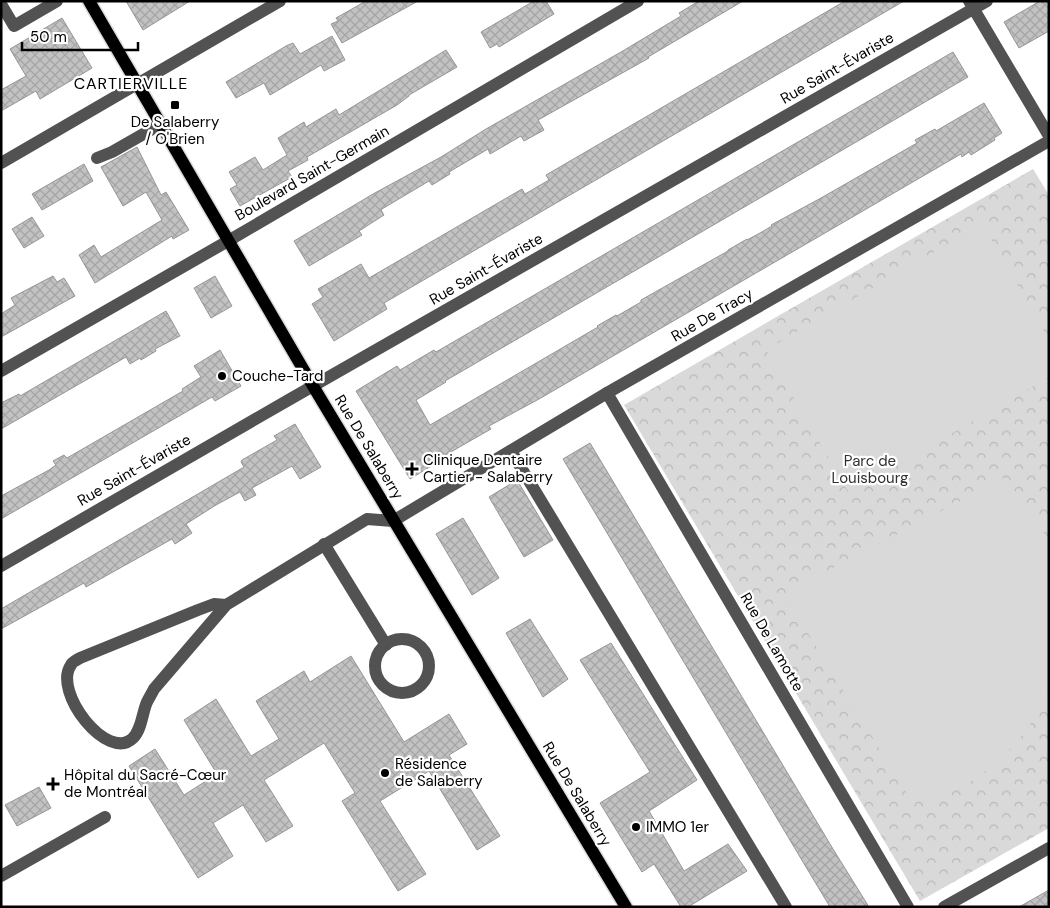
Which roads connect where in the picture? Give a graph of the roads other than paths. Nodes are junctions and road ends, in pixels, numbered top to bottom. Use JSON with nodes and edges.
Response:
{"nodes":[{"id":1,"x":89,"y":1,"type":"edge"},
{"id":2,"x":280,"y":1,"type":"edge"},
{"id":3,"x":638,"y":1,"type":"edge"},
{"id":4,"x":987,"y":1,"type":"edge"},
{"id":5,"x":50,"y":3,"type":"edge"},
{"id":6,"x":1,"y":4,"type":"edge"},
{"id":7,"x":971,"y":5,"type":"edge"},
{"id":8,"x":137,"y":84,"type":"junction"},
{"id":9,"x":160,"y":124,"type":"junction"},
{"id":10,"x":1049,"y":136,"type":"edge"},
{"id":11,"x":1049,"y":141,"type":"edge"},
{"id":12,"x":97,"y":158,"type":"dead end"},
{"id":13,"x":1,"y":163,"type":"edge"},
{"id":14,"x":228,"y":241,"type":"junction"},
{"id":15,"x":1,"y":371,"type":"edge"},
{"id":16,"x":313,"y":386,"type":"junction"},
{"id":17,"x":607,"y":393,"type":"junction"},
{"id":18,"x":511,"y":451,"type":"junction"},
{"id":19,"x":393,"y":521,"type":"junction"},
{"id":20,"x":324,"y":544,"type":"junction"},
{"id":21,"x":1,"y":566,"type":"edge"},
{"id":22,"x":226,"y":605,"type":"junction"},
{"id":23,"x":386,"y":645,"type":"junction"},
{"id":24,"x":105,"y":817,"type":"dead end"},
{"id":25,"x":1049,"y":848,"type":"edge"},
{"id":26,"x":1,"y":876,"type":"edge"},
{"id":27,"x":626,"y":907,"type":"edge"},
{"id":28,"x":786,"y":907,"type":"edge"},
{"id":29,"x":908,"y":907,"type":"edge"},
{"id":30,"x":944,"y":907,"type":"edge"}],
"edges":[{"from":1,"to":8,"type":"main road","name":"Rue De Salaberry"},
{"from":2,"to":8,"type":"street"},
{"from":3,"to":14,"type":"street","name":"Boulevard Saint-Germain"},
{"from":4,"to":7,"type":"street","name":"Rue Saint-Évariste"},
{"from":5,"to":6,"type":"street"},
{"from":7,"to":10,"type":"street"},
{"from":7,"to":16,"type":"street","name":"Rue Saint-Évariste"},
{"from":8,"to":9,"type":"main road","name":"Rue De Salaberry"},
{"from":8,"to":13,"type":"street"},
{"from":9,"to":12,"type":"street"},
{"from":9,"to":14,"type":"main road","name":"Rue De Salaberry"},
{"from":11,"to":17,"type":"street","name":"Rue De Tracy"},
{"from":14,"to":15,"type":"street","name":"Boulevard Saint-Germain"},
{"from":14,"to":16,"type":"main road","name":"Rue De Salaberry"},
{"from":16,"to":19,"type":"main road","name":"Rue De Salaberry"},
{"from":16,"to":21,"type":"street","name":"Rue Saint-Évariste"},
{"from":17,"to":18,"type":"street","name":"Rue De Tracy"},
{"from":17,"to":29,"type":"street","name":"Rue De Lamotte"},
{"from":18,"to":19,"type":"street","name":"Rue De Tracy"},
{"from":18,"to":28,"type":"street"},
{"from":19,"to":20,"type":"street"},
{"from":19,"to":27,"type":"main road","name":"Rue De Salaberry"},
{"from":20,"to":22,"type":"street"},
{"from":20,"to":23,"type":"street"},
{"from":22,"to":22,"type":"street"},
{"from":23,"to":23,"type":"street"},
{"from":24,"to":26,"type":"street"},
{"from":25,"to":30,"type":"street"}]}
